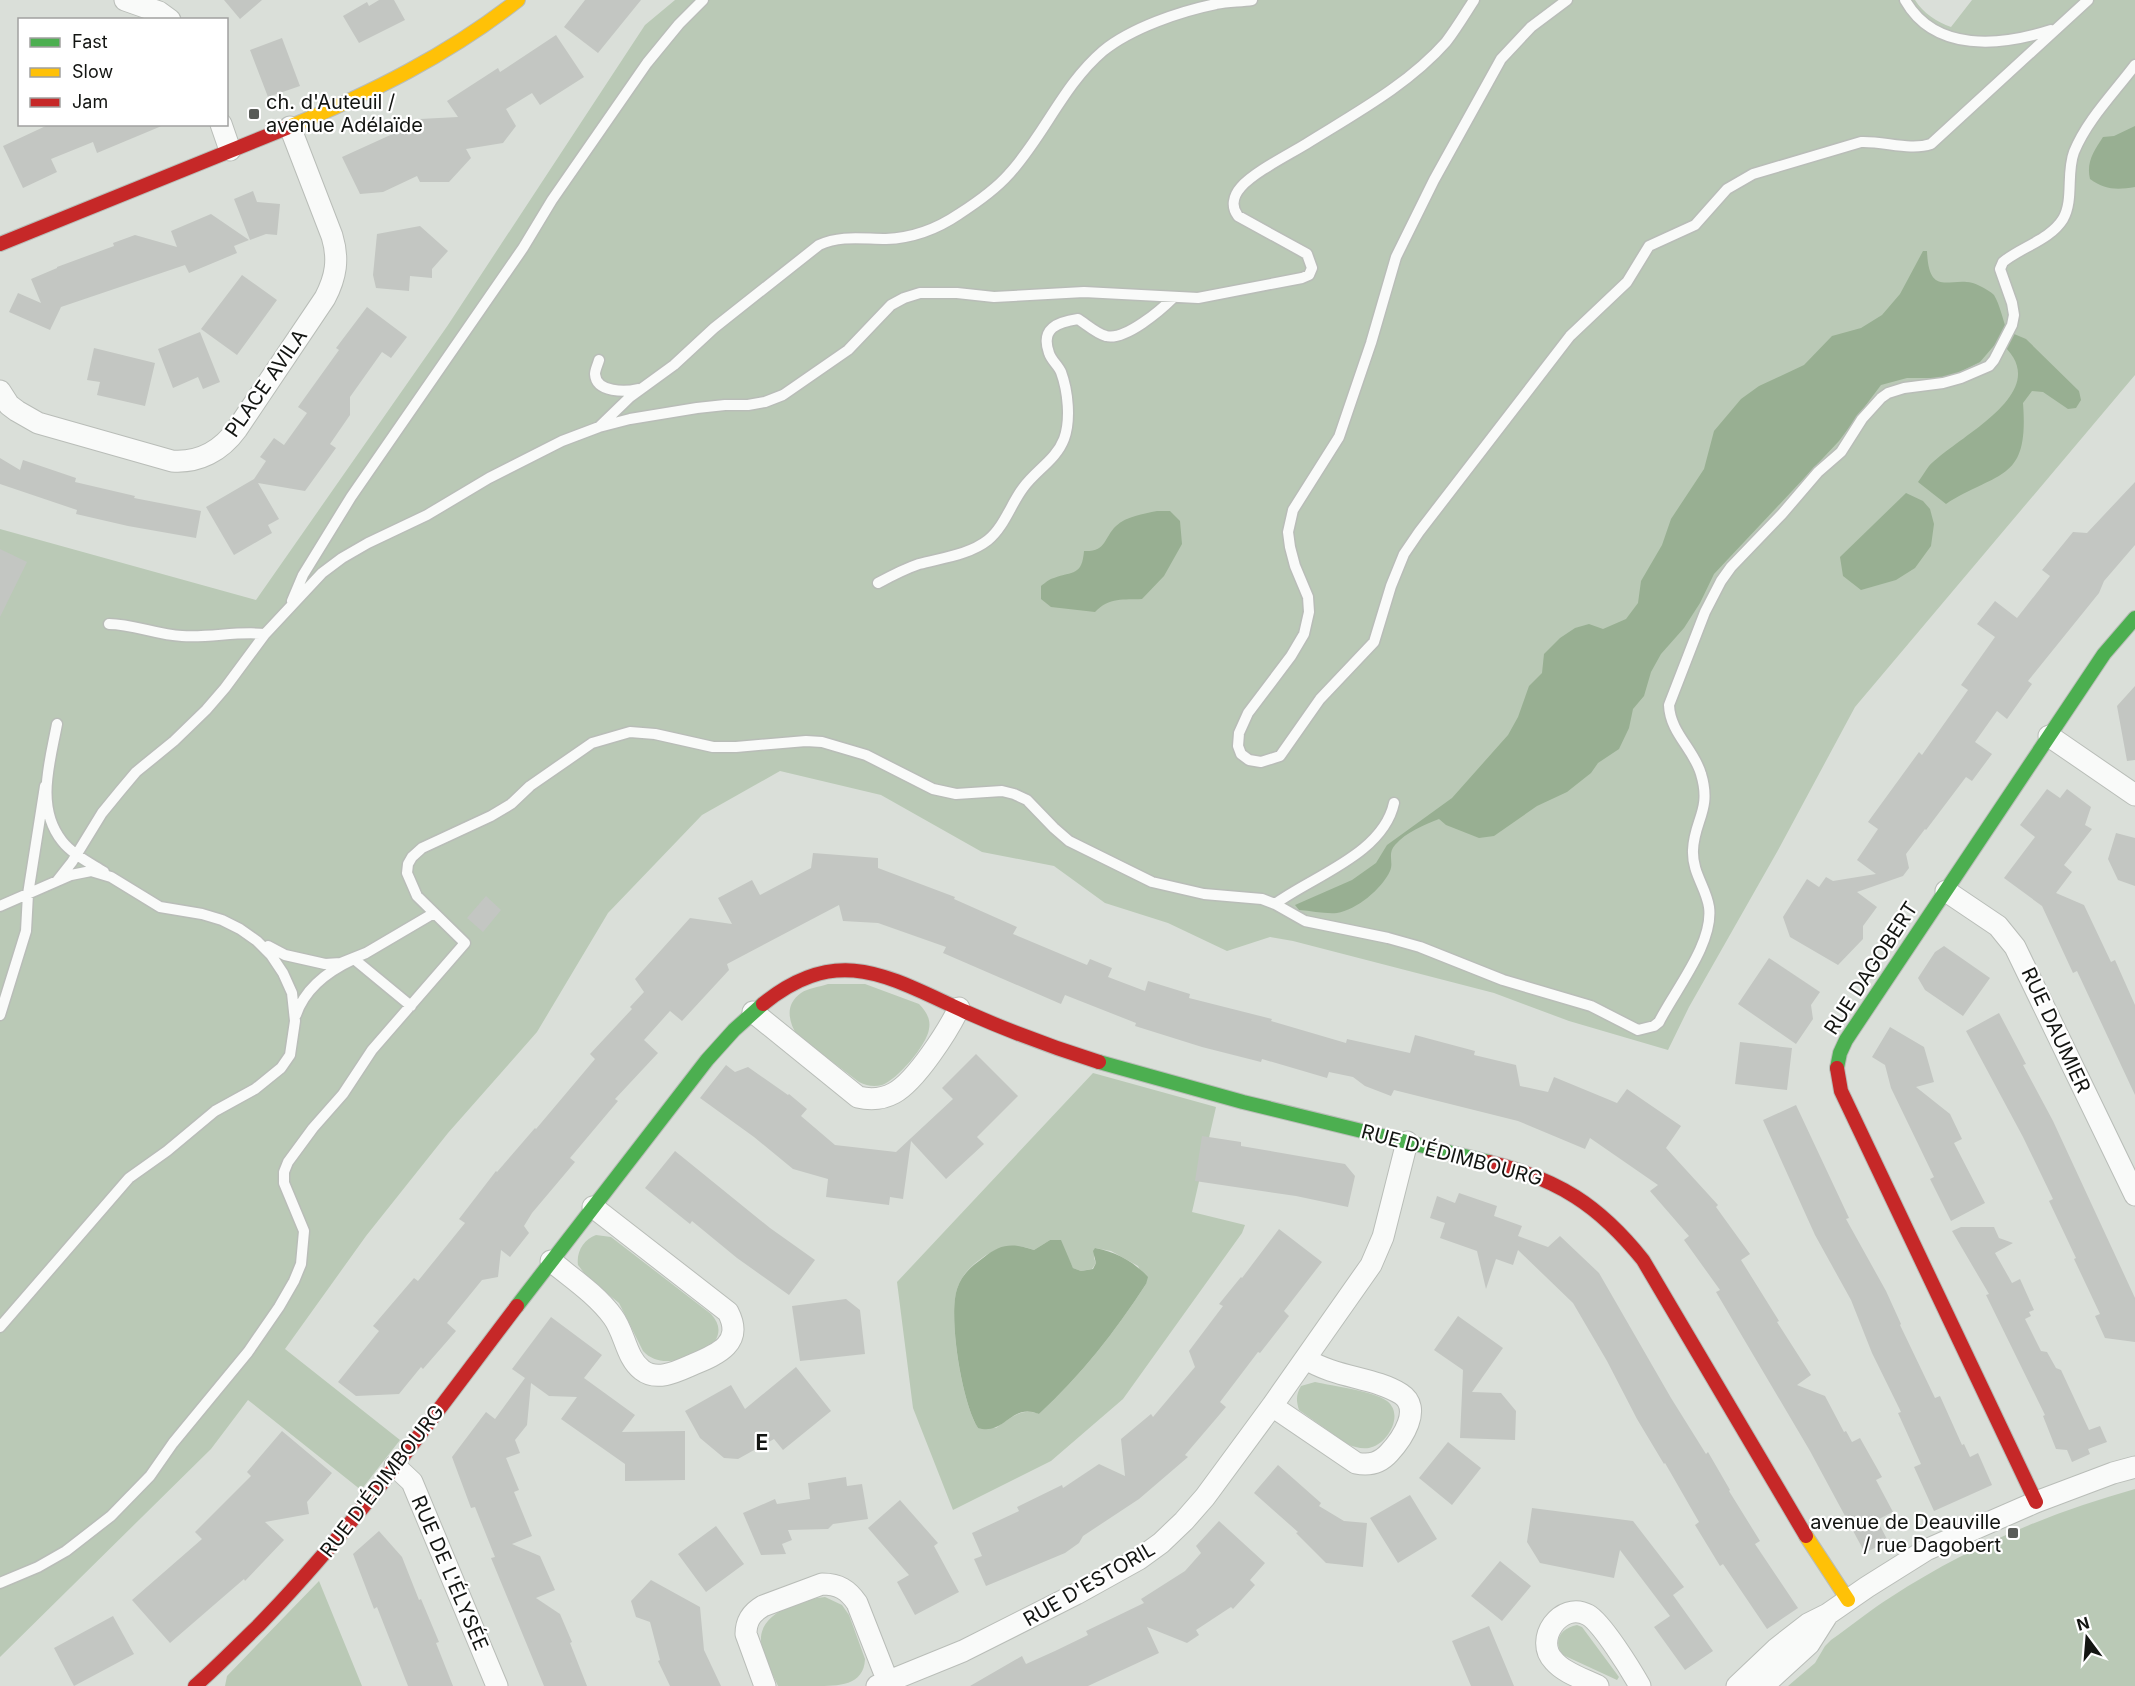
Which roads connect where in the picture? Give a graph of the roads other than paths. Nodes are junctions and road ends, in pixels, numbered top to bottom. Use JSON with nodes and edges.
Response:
{"nodes":[{"id":1,"x":124,"y":0,"type":"edge"},
{"id":2,"x":518,"y":0,"type":"edge"},
{"id":3,"x":703,"y":0,"type":"edge"},
{"id":4,"x":1252,"y":0,"type":"edge"},
{"id":5,"x":1474,"y":0,"type":"edge"},
{"id":6,"x":1568,"y":0,"type":"edge"},
{"id":7,"x":1905,"y":0,"type":"edge"},
{"id":8,"x":2088,"y":0,"type":"edge"},
{"id":9,"x":167,"y":18,"type":"edge"},
{"id":10,"x":2054,"y":29,"type":"junction"},
{"id":11,"x":2135,"y":65,"type":"edge"},
{"id":12,"x":222,"y":126,"type":"edge"},
{"id":13,"x":290,"y":127,"type":"junction"},
{"id":14,"x":231,"y":150,"type":"junction"},
{"id":15,"x":0,"y":244,"type":"edge"},
{"id":16,"x":1174,"y":297,"type":"junction"},
{"id":17,"x":599,"y":360,"type":"dead end"},
{"id":18,"x":642,"y":388,"type":"junction"},
{"id":19,"x":0,"y":391,"type":"edge"},
{"id":20,"x":599,"y":427,"type":"junction"},
{"id":21,"x":878,"y":583,"type":"dead end"},
{"id":22,"x":288,"y":609,"type":"junction"},
{"id":23,"x":2135,"y":618,"type":"edge"},
{"id":24,"x":109,"y":624,"type":"dead end"},
{"id":25,"x":265,"y":634,"type":"junction"},
{"id":26,"x":57,"y":724,"type":"dead end"},
{"id":27,"x":2049,"y":736,"type":"junction"},
{"id":28,"x":45,"y":786,"type":"junction"},
{"id":29,"x":2135,"y":795,"type":"edge"},
{"id":30,"x":1394,"y":803,"type":"dead end"},
{"id":31,"x":76,"y":854,"type":"junction"},
{"id":32,"x":111,"y":877,"type":"junction"},
{"id":33,"x":57,"y":881,"type":"junction"},
{"id":34,"x":1946,"y":891,"type":"junction"},
{"id":35,"x":28,"y":894,"type":"junction"},
{"id":36,"x":1275,"y":904,"type":"junction"},
{"id":37,"x":0,"y":906,"type":"edge"},
{"id":38,"x":434,"y":912,"type":"junction"},
{"id":39,"x":257,"y":941,"type":"junction"},
{"id":40,"x":354,"y":959,"type":"junction"},
{"id":41,"x":411,"y":1006,"type":"junction"},
{"id":42,"x":959,"y":1008,"type":"junction"},
{"id":43,"x":753,"y":1012,"type":"junction"},
{"id":44,"x":0,"y":1015,"type":"edge"},
{"id":45,"x":294,"y":1018,"type":"junction"},
{"id":46,"x":1407,"y":1142,"type":"junction"},
{"id":47,"x":2135,"y":1196,"type":"edge"},
{"id":48,"x":593,"y":1207,"type":"junction"},
{"id":49,"x":551,"y":1261,"type":"junction"},
{"id":50,"x":0,"y":1327,"type":"edge"},
{"id":51,"x":1306,"y":1359,"type":"junction"},
{"id":52,"x":1272,"y":1406,"type":"junction"},
{"id":53,"x":395,"y":1466,"type":"junction"},
{"id":54,"x":2135,"y":1467,"type":"edge"},
{"id":55,"x":2036,"y":1502,"type":"junction"},
{"id":56,"x":0,"y":1583,"type":"edge"},
{"id":57,"x":1848,"y":1600,"type":"junction"},
{"id":58,"x":1828,"y":1614,"type":"junction"},
{"id":59,"x":882,"y":1684,"type":"edge"},
{"id":60,"x":200,"y":1685,"type":"edge"},
{"id":61,"x":496,"y":1686,"type":"edge"},
{"id":62,"x":765,"y":1686,"type":"edge"},
{"id":63,"x":1598,"y":1686,"type":"edge"},
{"id":64,"x":1640,"y":1686,"type":"edge"},
{"id":65,"x":1737,"y":1686,"type":"edge"},
{"id":66,"x":1763,"y":1686,"type":"edge"}],
"edges":[{"from":1,"to":9,"type":"street"},
{"from":2,"to":13,"type":"street"},
{"from":3,"to":22,"type":"lane"},
{"from":4,"to":18,"type":"lane"},
{"from":5,"to":16,"type":"lane"},
{"from":6,"to":10,"type":"lane"},
{"from":7,"to":10,"type":"lane"},
{"from":8,"to":10,"type":"lane"},
{"from":11,"to":36,"type":"lane"},
{"from":12,"to":14,"type":"street"},
{"from":13,"to":14,"type":"street"},
{"from":13,"to":19,"type":"street","name":"PLACE AVILA"},
{"from":14,"to":15,"type":"street"},
{"from":16,"to":20,"type":"lane"},
{"from":16,"to":21,"type":"lane"},
{"from":17,"to":18,"type":"lane"},
{"from":18,"to":20,"type":"lane"},
{"from":20,"to":22,"type":"lane"},
{"from":22,"to":25,"type":"lane"},
{"from":23,"to":27,"type":"street","name":"RUE DAGOBERT"},
{"from":24,"to":25,"type":"lane"},
{"from":25,"to":31,"type":"lane"},
{"from":26,"to":28,"type":"lane"},
{"from":27,"to":29,"type":"street"},
{"from":27,"to":34,"type":"street","name":"RUE DAGOBERT"},
{"from":28,"to":31,"type":"lane"},
{"from":28,"to":35,"type":"lane"},
{"from":30,"to":36,"type":"lane"},
{"from":31,"to":32,"type":"lane"},
{"from":31,"to":33,"type":"lane"},
{"from":32,"to":33,"type":"lane"},
{"from":32,"to":39,"type":"lane"},
{"from":33,"to":35,"type":"lane"},
{"from":34,"to":47,"type":"street","name":"RUE DAUMIER"},
{"from":34,"to":55,"type":"street","name":"RUE DAGOBERT"},
{"from":35,"to":37,"type":"lane"},
{"from":35,"to":44,"type":"lane"},
{"from":36,"to":38,"type":"lane"},
{"from":38,"to":40,"type":"lane"},
{"from":38,"to":41,"type":"lane"},
{"from":39,"to":40,"type":"lane"},
{"from":39,"to":45,"type":"lane"},
{"from":40,"to":41,"type":"lane"},
{"from":40,"to":45,"type":"lane"},
{"from":41,"to":56,"type":"lane"},
{"from":42,"to":43,"type":"street","name":"RUE D'ÉDIMBOURG"},
{"from":42,"to":43,"type":"street"},
{"from":42,"to":46,"type":"street","name":"RUE D'ÉDIMBOURG"},
{"from":43,"to":48,"type":"street","name":"RUE D'ÉDIMBOURG"},
{"from":45,"to":50,"type":"lane"},
{"from":46,"to":51,"type":"street","name":"RUE D'ESTORIL"},
{"from":46,"to":57,"type":"street","name":"RUE D'ÉDIMBOURG"},
{"from":48,"to":49,"type":"street","name":"RUE D'ÉDIMBOURG"},
{"from":48,"to":49,"type":"street"},
{"from":49,"to":53,"type":"street","name":"RUE D'ÉDIMBOURG"},
{"from":51,"to":52,"type":"street","name":"RUE D'ESTORIL"},
{"from":51,"to":52,"type":"street"},
{"from":52,"to":59,"type":"street","name":"RUE D'ESTORIL"},
{"from":53,"to":60,"type":"street","name":"RUE D'ÉDIMBOURG"},
{"from":53,"to":61,"type":"street","name":"RUE DE L'ÉLYSÉE"},
{"from":54,"to":55,"type":"street"},
{"from":55,"to":57,"type":"street"},
{"from":57,"to":58,"type":"street"},
{"from":58,"to":65,"type":"street"},
{"from":58,"to":66,"type":"street"},
{"from":59,"to":62,"type":"street","name":"RUE D'ESTORIL"},
{"from":63,"to":64,"type":"street"}]}
